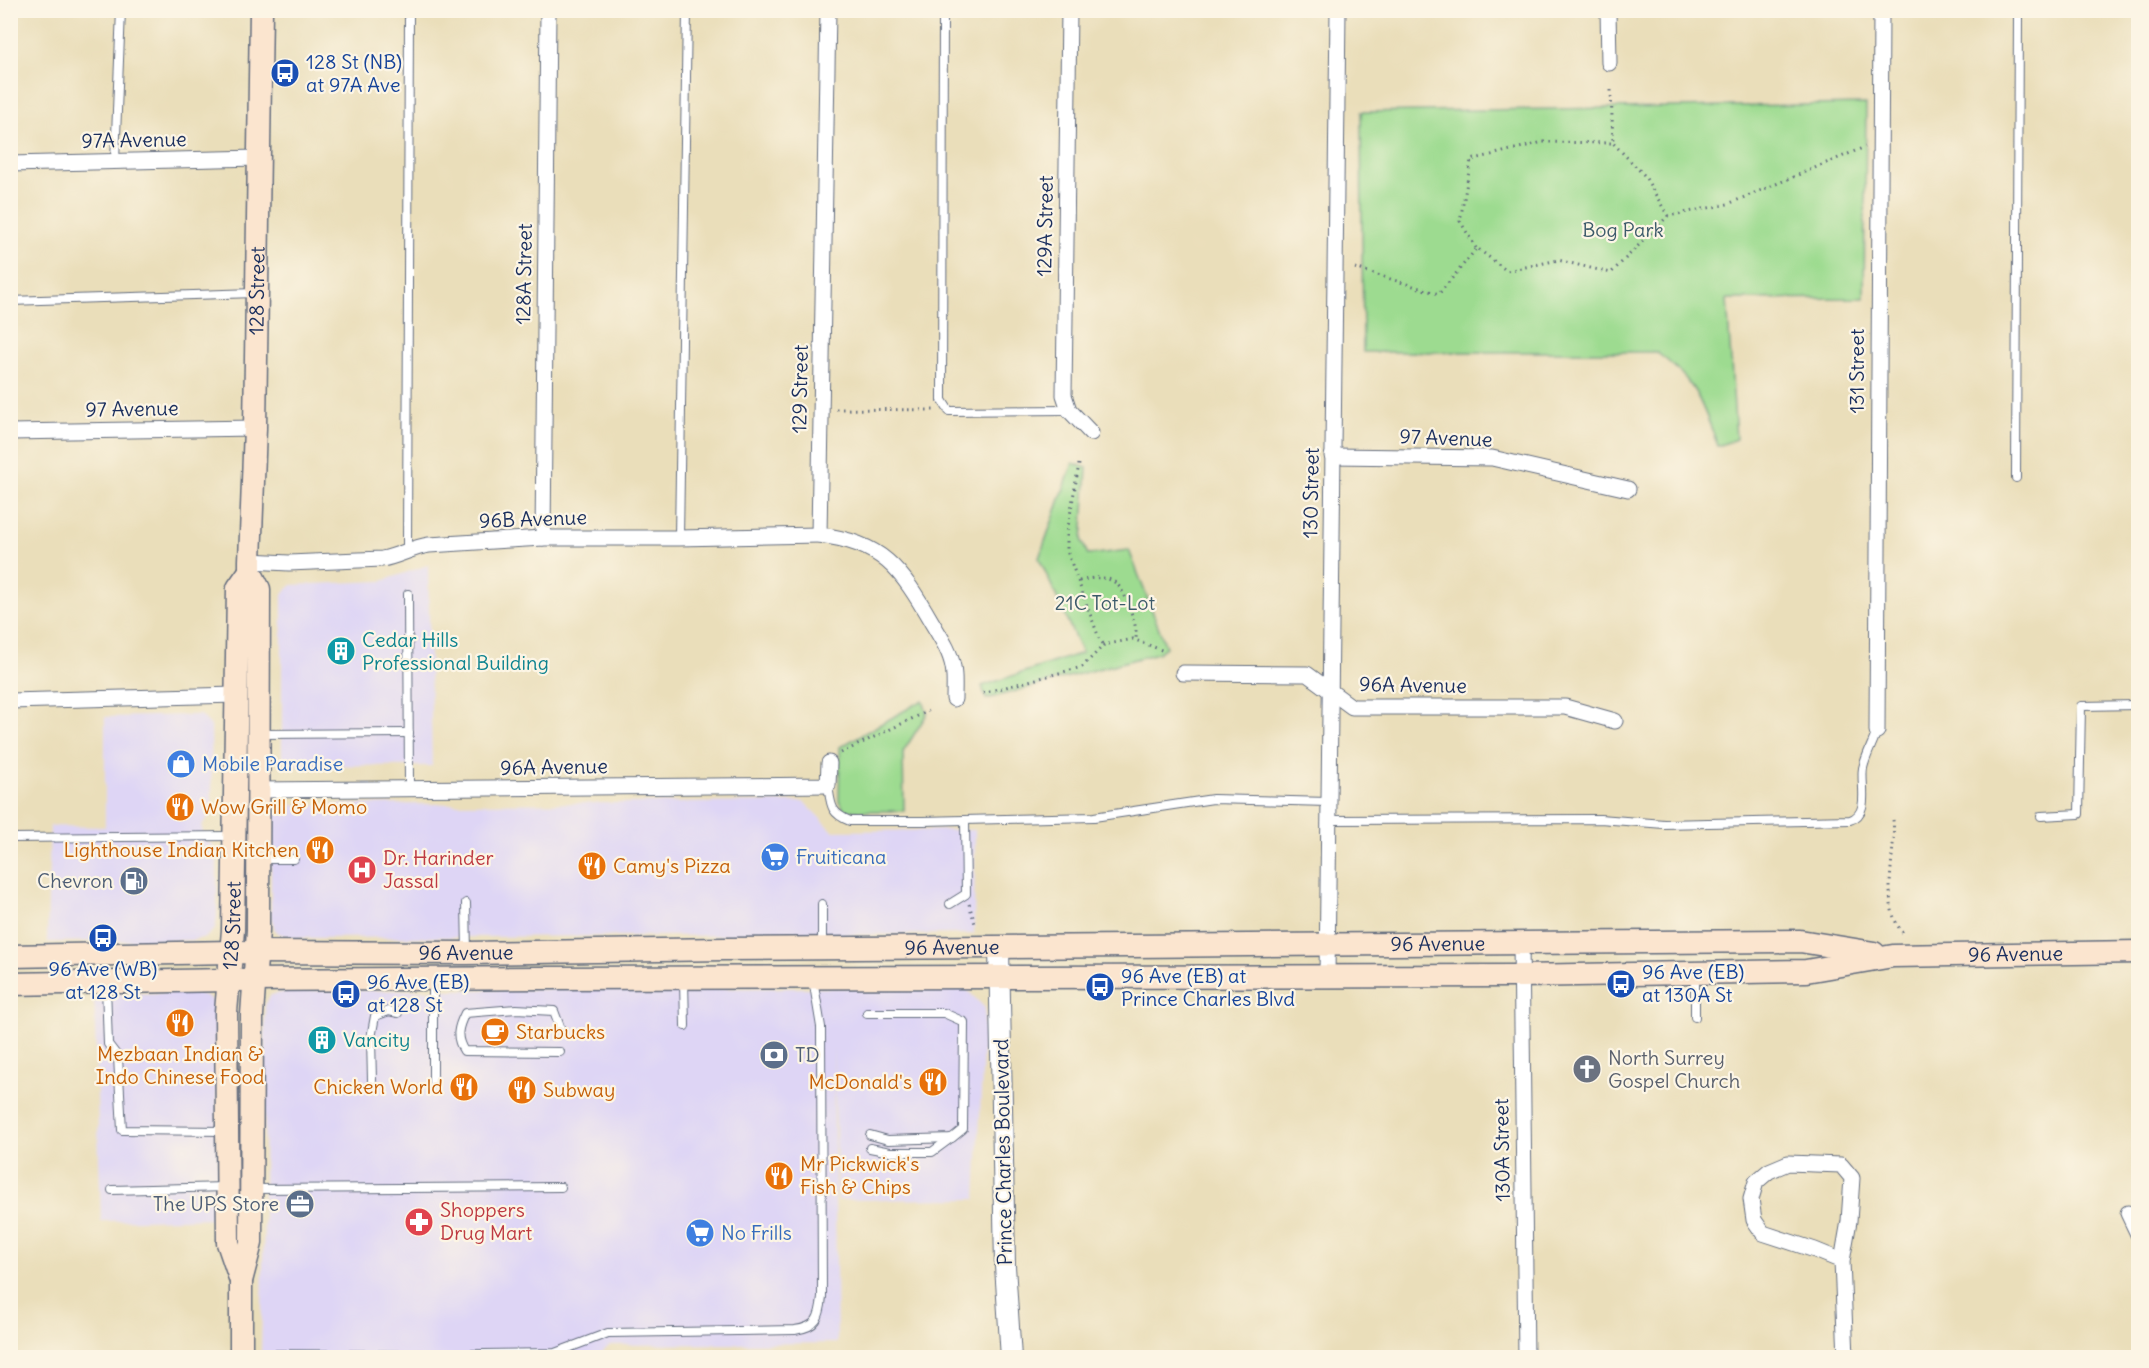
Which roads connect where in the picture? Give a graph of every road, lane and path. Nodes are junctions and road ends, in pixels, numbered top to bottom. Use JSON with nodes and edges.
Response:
{"nodes":[{"id":1,"x":121,"y":10,"type":"edge"},
{"id":2,"x":261,"y":10,"type":"edge"},
{"id":3,"x":409,"y":10,"type":"edge"},
{"id":4,"x":548,"y":10,"type":"edge"},
{"id":5,"x":687,"y":10,"type":"edge"},
{"id":6,"x":828,"y":10,"type":"edge"},
{"id":7,"x":943,"y":10,"type":"edge"},
{"id":8,"x":1069,"y":10,"type":"edge"},
{"id":9,"x":1338,"y":10,"type":"edge"},
{"id":10,"x":1608,"y":10,"type":"edge"},
{"id":11,"x":1881,"y":10,"type":"edge"},
{"id":12,"x":2018,"y":10,"type":"edge"},
{"id":13,"x":1609,"y":63,"type":"dead end"},
{"id":14,"x":1611,"y":90,"type":"dead end"},
{"id":15,"x":1613,"y":143,"type":"junction"},
{"id":16,"x":1867,"y":147,"type":"dead end"},
{"id":17,"x":258,"y":158,"type":"junction"},
{"id":18,"x":115,"y":161,"type":"junction"},
{"id":19,"x":10,"y":164,"type":"edge"},
{"id":20,"x":1668,"y":216,"type":"junction"},
{"id":21,"x":1476,"y":248,"type":"junction"},
{"id":22,"x":1355,"y":268,"type":"dead end"},
{"id":23,"x":256,"y":293,"type":"junction"},
{"id":24,"x":10,"y":301,"type":"edge"},
{"id":25,"x":832,"y":409,"type":"dead end"},
{"id":26,"x":936,"y":410,"type":"dead end"},
{"id":27,"x":1069,"y":410,"type":"junction"},
{"id":28,"x":255,"y":428,"type":"junction"},
{"id":29,"x":10,"y":432,"type":"edge"},
{"id":30,"x":1091,"y":433,"type":"dead end"},
{"id":31,"x":1332,"y":456,"type":"junction"},
{"id":32,"x":1079,"y":464,"type":"dead end"},
{"id":33,"x":2016,"y":478,"type":"dead end"},
{"id":34,"x":1628,"y":489,"type":"dead end"},
{"id":35,"x":819,"y":535,"type":"junction"},
{"id":36,"x":543,"y":538,"type":"junction"},
{"id":37,"x":679,"y":538,"type":"junction"},
{"id":38,"x":407,"y":551,"type":"junction"},
{"id":39,"x":250,"y":566,"type":"junction"},
{"id":40,"x":1079,"y":581,"type":"junction"},
{"id":41,"x":408,"y":594,"type":"dead end"},
{"id":42,"x":1136,"y":639,"type":"junction"},
{"id":43,"x":1104,"y":645,"type":"junction"},
{"id":44,"x":1164,"y":651,"type":"dead end"},
{"id":45,"x":1183,"y":673,"type":"dead end"},
{"id":46,"x":1329,"y":690,"type":"junction"},
{"id":47,"x":983,"y":693,"type":"dead end"},
{"id":48,"x":236,"y":695,"type":"junction"},
{"id":49,"x":954,"y":699,"type":"dead end"},
{"id":50,"x":10,"y":701,"type":"edge"},
{"id":51,"x":2139,"y":705,"type":"edge"},
{"id":52,"x":928,"y":711,"type":"dead end"},
{"id":53,"x":1615,"y":721,"type":"dead end"},
{"id":54,"x":1877,"y":731,"type":"joint"},
{"id":55,"x":409,"y":733,"type":"junction"},
{"id":56,"x":258,"y":734,"type":"junction"},
{"id":57,"x":834,"y":759,"type":"joint"},
{"id":58,"x":828,"y":785,"type":"junction"},
{"id":59,"x":409,"y":789,"type":"junction"},
{"id":60,"x":257,"y":790,"type":"junction"},
{"id":61,"x":1328,"y":802,"type":"junction"},
{"id":62,"x":2041,"y":816,"type":"dead end"},
{"id":63,"x":965,"y":820,"type":"junction"},
{"id":64,"x":1328,"y":820,"type":"junction"},
{"id":65,"x":1893,"y":820,"type":"dead end"},
{"id":66,"x":234,"y":836,"type":"junction"},
{"id":67,"x":10,"y":838,"type":"edge"},
{"id":68,"x":257,"y":859,"type":"junction"},
{"id":69,"x":294,"y":859,"type":"dead end"},
{"id":70,"x":966,"y":894,"type":"junction"},
{"id":71,"x":466,"y":903,"type":"dead end"},
{"id":72,"x":822,"y":904,"type":"dead end"},
{"id":73,"x":950,"y":904,"type":"dead end"},
{"id":74,"x":977,"y":928,"type":"dead end"},
{"id":75,"x":1904,"y":934,"type":"dead end"},
{"id":76,"x":1521,"y":943,"type":"junction"},
{"id":77,"x":1327,"y":944,"type":"junction"},
{"id":78,"x":999,"y":947,"type":"junction"},
{"id":79,"x":822,"y":948,"type":"junction"},
{"id":80,"x":724,"y":949,"type":"junction"},
{"id":81,"x":636,"y":951,"type":"junction"},
{"id":82,"x":232,"y":952,"type":"junction"},
{"id":83,"x":256,"y":952,"type":"junction"},
{"id":84,"x":2139,"y":952,"type":"edge"},
{"id":85,"x":467,"y":953,"type":"junction"},
{"id":86,"x":10,"y":956,"type":"edge"},
{"id":87,"x":1893,"y":956,"type":"junction"},
{"id":88,"x":1695,"y":973,"type":"junction"},
{"id":89,"x":999,"y":976,"type":"junction"},
{"id":90,"x":1326,"y":976,"type":"junction"},
{"id":91,"x":1521,"y":976,"type":"junction"},
{"id":92,"x":684,"y":977,"type":"junction"},
{"id":93,"x":813,"y":977,"type":"junction"},
{"id":94,"x":582,"y":978,"type":"junction"},
{"id":95,"x":433,"y":979,"type":"junction"},
{"id":96,"x":229,"y":980,"type":"junction"},
{"id":97,"x":253,"y":980,"type":"junction"},
{"id":98,"x":106,"y":983,"type":"junction"},
{"id":99,"x":10,"y":984,"type":"edge"},
{"id":100,"x":398,"y":1013,"type":"dead end"},
{"id":101,"x":867,"y":1013,"type":"dead end"},
{"id":102,"x":1695,"y":1017,"type":"dead end"},
{"id":103,"x":685,"y":1026,"type":"dead end"},
{"id":104,"x":560,"y":1027,"type":"dead end"},
{"id":105,"x":560,"y":1052,"type":"dead end"},
{"id":106,"x":372,"y":1081,"type":"dead end"},
{"id":107,"x":433,"y":1081,"type":"dead end"},
{"id":108,"x":227,"y":1131,"type":"junction"},
{"id":109,"x":870,"y":1135,"type":"dead end"},
{"id":110,"x":952,"y":1138,"type":"junction"},
{"id":111,"x":870,"y":1148,"type":"dead end"},
{"id":112,"x":227,"y":1186,"type":"junction"},
{"id":113,"x":561,"y":1187,"type":"dead end"},
{"id":114,"x":251,"y":1189,"type":"junction"},
{"id":115,"x":112,"y":1190,"type":"dead end"},
{"id":116,"x":2133,"y":1212,"type":"edge"},
{"id":117,"x":2139,"y":1234,"type":"edge"},
{"id":118,"x":1842,"y":1261,"type":"junction"},
{"id":119,"x":241,"y":1281,"type":"junction"},
{"id":120,"x":241,"y":1356,"type":"edge"},
{"id":121,"x":1011,"y":1358,"type":"edge"},
{"id":122,"x":1526,"y":1358,"type":"edge"},
{"id":123,"x":1846,"y":1358,"type":"edge"}],
"edges":[{"from":1,"to":18,"type":"lane"},
{"from":2,"to":17,"type":"main road","name":"128 Street"},
{"from":3,"to":38,"type":"lane"},
{"from":4,"to":36,"type":"street","name":"128A Street"},
{"from":5,"to":37,"type":"lane"},
{"from":6,"to":35,"type":"street","name":"129 Street"},
{"from":7,"to":27,"type":"lane"},
{"from":8,"to":27,"type":"street","name":"129A Street"},
{"from":9,"to":31,"type":"street","name":"130 Street"},
{"from":10,"to":13,"type":"street"},
{"from":11,"to":54,"type":"street","name":"131 Street"},
{"from":12,"to":33,"type":"lane"},
{"from":14,"to":15,"type":"path"},
{"from":15,"to":20,"type":"path"},
{"from":15,"to":21,"type":"path"},
{"from":16,"to":20,"type":"path"},
{"from":17,"to":18,"type":"street","name":"97A Avenue"},
{"from":17,"to":23,"type":"main road","name":"128 Street"},
{"from":18,"to":19,"type":"street","name":"97A Avenue"},
{"from":20,"to":21,"type":"path"},
{"from":21,"to":22,"type":"path"},
{"from":23,"to":24,"type":"lane"},
{"from":23,"to":28,"type":"main road","name":"128 Street"},
{"from":25,"to":26,"type":"path"},
{"from":27,"to":30,"type":"street"},
{"from":28,"to":29,"type":"street","name":"97 Avenue"},
{"from":28,"to":39,"type":"main road","name":"128 Street"},
{"from":31,"to":34,"type":"street","name":"97 Avenue"},
{"from":31,"to":46,"type":"street","name":"130 Street"},
{"from":32,"to":40,"type":"path"},
{"from":35,"to":37,"type":"street","name":"96B Avenue"},
{"from":35,"to":49,"type":"street"},
{"from":36,"to":37,"type":"street","name":"96B Avenue"},
{"from":36,"to":38,"type":"street","name":"96B Avenue"},
{"from":38,"to":39,"type":"street","name":"96B Avenue"},
{"from":39,"to":48,"type":"main road","name":"128 Street"},
{"from":39,"to":56,"type":"main road","name":"128 Street"},
{"from":40,"to":42,"type":"path"},
{"from":40,"to":43,"type":"path"},
{"from":41,"to":55,"type":"lane"},
{"from":42,"to":43,"type":"path"},
{"from":42,"to":44,"type":"path"},
{"from":43,"to":47,"type":"path"},
{"from":45,"to":46,"type":"street","name":"96A Avenue"},
{"from":46,"to":53,"type":"street","name":"96A Avenue"},
{"from":46,"to":61,"type":"street","name":"130 Street"},
{"from":48,"to":50,"type":"street"},
{"from":48,"to":66,"type":"main road","name":"128 Street"},
{"from":51,"to":62,"type":"lane"},
{"from":52,"to":57,"type":"path"},
{"from":54,"to":64,"type":"lane"},
{"from":55,"to":56,"type":"lane"},
{"from":55,"to":59,"type":"lane"},
{"from":56,"to":60,"type":"main road","name":"128 Street"},
{"from":57,"to":58,"type":"street"},
{"from":58,"to":59,"type":"street","name":"96A Avenue"},
{"from":58,"to":63,"type":"lane"},
{"from":59,"to":60,"type":"street","name":"96A Avenue"},
{"from":60,"to":68,"type":"main road","name":"128 Street"},
{"from":61,"to":63,"type":"lane"},
{"from":61,"to":64,"type":"street","name":"130 Street"},
{"from":63,"to":70,"type":"lane"},
{"from":64,"to":77,"type":"street","name":"130 Street"},
{"from":65,"to":75,"type":"path"},
{"from":66,"to":67,"type":"lane"},
{"from":66,"to":82,"type":"main road","name":"128 Street"},
{"from":68,"to":69,"type":"lane"},
{"from":68,"to":83,"type":"main road","name":"128 Street"},
{"from":70,"to":73,"type":"lane"},
{"from":70,"to":74,"type":"path"},
{"from":71,"to":85,"type":"lane"},
{"from":72,"to":79,"type":"lane"},
{"from":76,"to":77,"type":"main road","name":"96 Avenue"},
{"from":76,"to":87,"type":"main road","name":"96 Avenue"},
{"from":76,"to":91,"type":"street","name":"130A Street"},
{"from":77,"to":78,"type":"main road","name":"96 Avenue"},
{"from":77,"to":90,"type":"street","name":"130 Street"},
{"from":78,"to":79,"type":"main road","name":"96 Avenue"},
{"from":78,"to":89,"type":"street","name":"Prince Charles Boulevard"},
{"from":79,"to":80,"type":"main road","name":"96 Avenue"},
{"from":80,"to":81,"type":"main road","name":"96 Avenue"},
{"from":80,"to":92,"type":"main road"},
{"from":81,"to":85,"type":"main road","name":"96 Avenue"},
{"from":81,"to":94,"type":"main road"},
{"from":82,"to":83,"type":"main road","name":"96 Avenue"},
{"from":82,"to":86,"type":"main road","name":"96 Avenue"},
{"from":82,"to":96,"type":"main road","name":"128 Street"},
{"from":83,"to":85,"type":"main road","name":"96 Avenue"},
{"from":83,"to":97,"type":"main road","name":"128 Street"},
{"from":84,"to":87,"type":"main road","name":"96 Avenue"},
{"from":87,"to":88,"type":"main road","name":"96 Avenue"},
{"from":88,"to":91,"type":"main road","name":"96 Avenue"},
{"from":88,"to":102,"type":"lane"},
{"from":89,"to":90,"type":"main road","name":"96 Avenue"},
{"from":89,"to":93,"type":"main road","name":"96 Avenue"},
{"from":89,"to":121,"type":"street","name":"Prince Charles Boulevard"},
{"from":90,"to":91,"type":"main road","name":"96 Avenue"},
{"from":91,"to":122,"type":"street","name":"130A Street"},
{"from":92,"to":93,"type":"main road","name":"96 Avenue"},
{"from":92,"to":94,"type":"main road","name":"96 Avenue"},
{"from":92,"to":103,"type":"lane"},
{"from":93,"to":120,"type":"lane"},
{"from":94,"to":95,"type":"main road","name":"96 Avenue"},
{"from":95,"to":97,"type":"main road","name":"96 Avenue"},
{"from":95,"to":107,"type":"lane"},
{"from":96,"to":97,"type":"main road","name":"96 Avenue"},
{"from":96,"to":98,"type":"main road","name":"96 Avenue"},
{"from":96,"to":108,"type":"main road","name":"128 Street"},
{"from":97,"to":114,"type":"main road","name":"128 Street"},
{"from":98,"to":99,"type":"main road","name":"96 Avenue"},
{"from":98,"to":108,"type":"lane"},
{"from":100,"to":106,"type":"lane"},
{"from":101,"to":110,"type":"lane"},
{"from":104,"to":105,"type":"lane"},
{"from":108,"to":112,"type":"main road","name":"128 Street"},
{"from":109,"to":110,"type":"lane"},
{"from":110,"to":111,"type":"lane"},
{"from":112,"to":115,"type":"lane"},
{"from":112,"to":119,"type":"main road","name":"128 Street"},
{"from":113,"to":114,"type":"lane"},
{"from":114,"to":119,"type":"main road","name":"128 Street"},
{"from":116,"to":117,"type":"street"},
{"from":118,"to":118,"type":"street"},
{"from":118,"to":123,"type":"street"},
{"from":119,"to":120,"type":"main road","name":"128 Street"}]}
